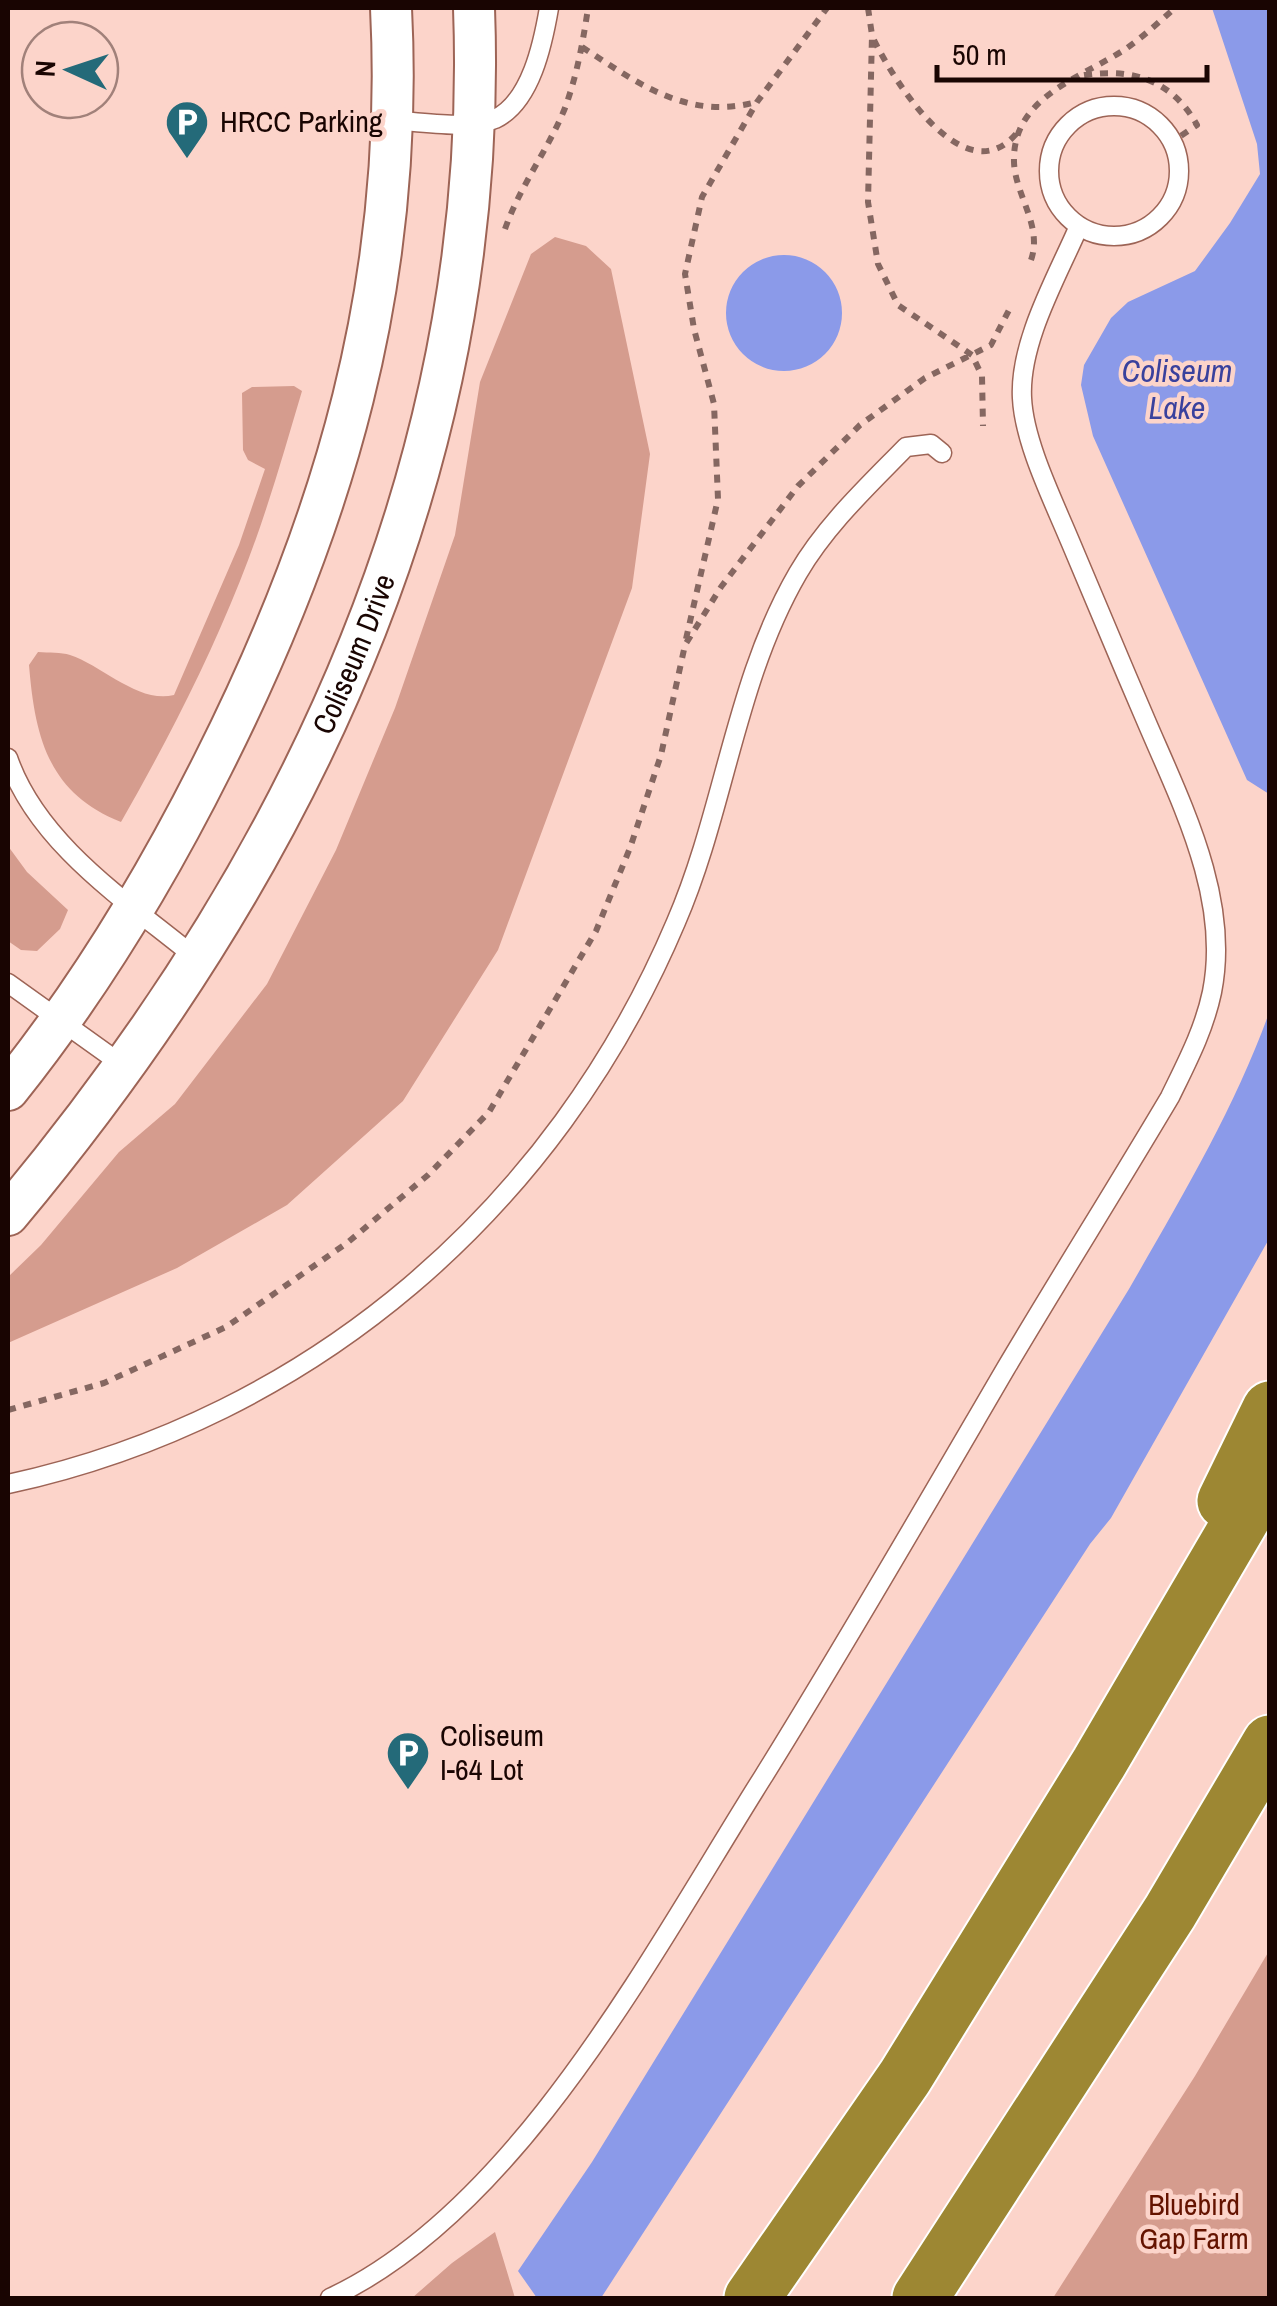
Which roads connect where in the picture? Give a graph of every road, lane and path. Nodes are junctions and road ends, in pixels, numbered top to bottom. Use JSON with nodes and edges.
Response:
{"nodes":[{"id":1,"x":391,"y":8,"type":"edge"},
{"id":2,"x":474,"y":8,"type":"edge"},
{"id":3,"x":548,"y":8,"type":"edge"},
{"id":4,"x":827,"y":8,"type":"edge"},
{"id":5,"x":868,"y":8,"type":"edge"},
{"id":6,"x":1174,"y":8,"type":"edge"},
{"id":7,"x":872,"y":36,"type":"junction"},
{"id":8,"x":582,"y":46,"type":"dead end"},
{"id":9,"x":1080,"y":76,"type":"junction"},
{"id":10,"x":757,"y":102,"type":"junction"},
{"id":11,"x":391,"y":120,"type":"junction"},
{"id":12,"x":474,"y":124,"type":"junction"},
{"id":13,"x":1016,"y":133,"type":"junction"},
{"id":14,"x":1173,"y":141,"type":"junction"},
{"id":15,"x":1078,"y":226,"type":"junction"},
{"id":16,"x":1025,"y":274,"type":"dead end"},
{"id":17,"x":1011,"y":306,"type":"dead end"},
{"id":18,"x":972,"y":354,"type":"junction"},
{"id":19,"x":983,"y":426,"type":"dead end"},
{"id":20,"x":942,"y":453,"type":"dead end"},
{"id":21,"x":685,"y":645,"type":"junction"},
{"id":22,"x":8,"y":758,"type":"edge"},
{"id":23,"x":136,"y":909,"type":"junction"},
{"id":24,"x":196,"y":958,"type":"junction"},
{"id":25,"x":8,"y":983,"type":"edge"},
{"id":26,"x":61,"y":1022,"type":"junction"},
{"id":27,"x":124,"y":1066,"type":"junction"},
{"id":28,"x":8,"y":1090,"type":"edge"},
{"id":29,"x":8,"y":1215,"type":"edge"},
{"id":30,"x":8,"y":1410,"type":"edge"},
{"id":31,"x":1270,"y":1410,"type":"edge"},
{"id":32,"x":1270,"y":1471,"type":"edge"},
{"id":33,"x":8,"y":1484,"type":"edge"},
{"id":34,"x":1270,"y":1743,"type":"edge"},
{"id":35,"x":1099,"y":1763,"type":"junction"},
{"id":36,"x":330,"y":2298,"type":"edge"},
{"id":37,"x":752,"y":2298,"type":"edge"},
{"id":38,"x":920,"y":2298,"type":"edge"}],
"edges":[{"from":1,"to":11,"type":"street"},
{"from":2,"to":12,"type":"street","name":"Coliseum Drive"},
{"from":3,"to":12,"type":"lane"},
{"from":4,"to":10,"type":"path"},
{"from":5,"to":7,"type":"path"},
{"from":6,"to":9,"type":"path"},
{"from":7,"to":13,"type":"path"},
{"from":7,"to":18,"type":"path"},
{"from":8,"to":10,"type":"path"},
{"from":9,"to":13,"type":"path"},
{"from":9,"to":14,"type":"path"},
{"from":10,"to":21,"type":"path"},
{"from":11,"to":12,"type":"lane"},
{"from":11,"to":23,"type":"street"},
{"from":12,"to":24,"type":"street","name":"Coliseum Drive"},
{"from":13,"to":16,"type":"path"},
{"from":14,"to":15,"type":"lane"},
{"from":14,"to":15,"type":"lane"},
{"from":15,"to":36,"type":"lane"},
{"from":17,"to":18,"type":"path"},
{"from":18,"to":19,"type":"path"},
{"from":18,"to":21,"type":"path"},
{"from":20,"to":33,"type":"lane"},
{"from":21,"to":30,"type":"path"},
{"from":22,"to":23,"type":"lane"},
{"from":23,"to":24,"type":"lane"},
{"from":23,"to":26,"type":"street"},
{"from":24,"to":27,"type":"street","name":"Coliseum Drive"},
{"from":25,"to":26,"type":"lane"},
{"from":26,"to":27,"type":"lane"},
{"from":26,"to":28,"type":"street"},
{"from":27,"to":29,"type":"street","name":"Coliseum Drive"},
{"from":31,"to":35,"type":"highway"},
{"from":32,"to":35,"type":"highway"},
{"from":34,"to":38,"type":"highway"},
{"from":35,"to":37,"type":"highway"}]}
